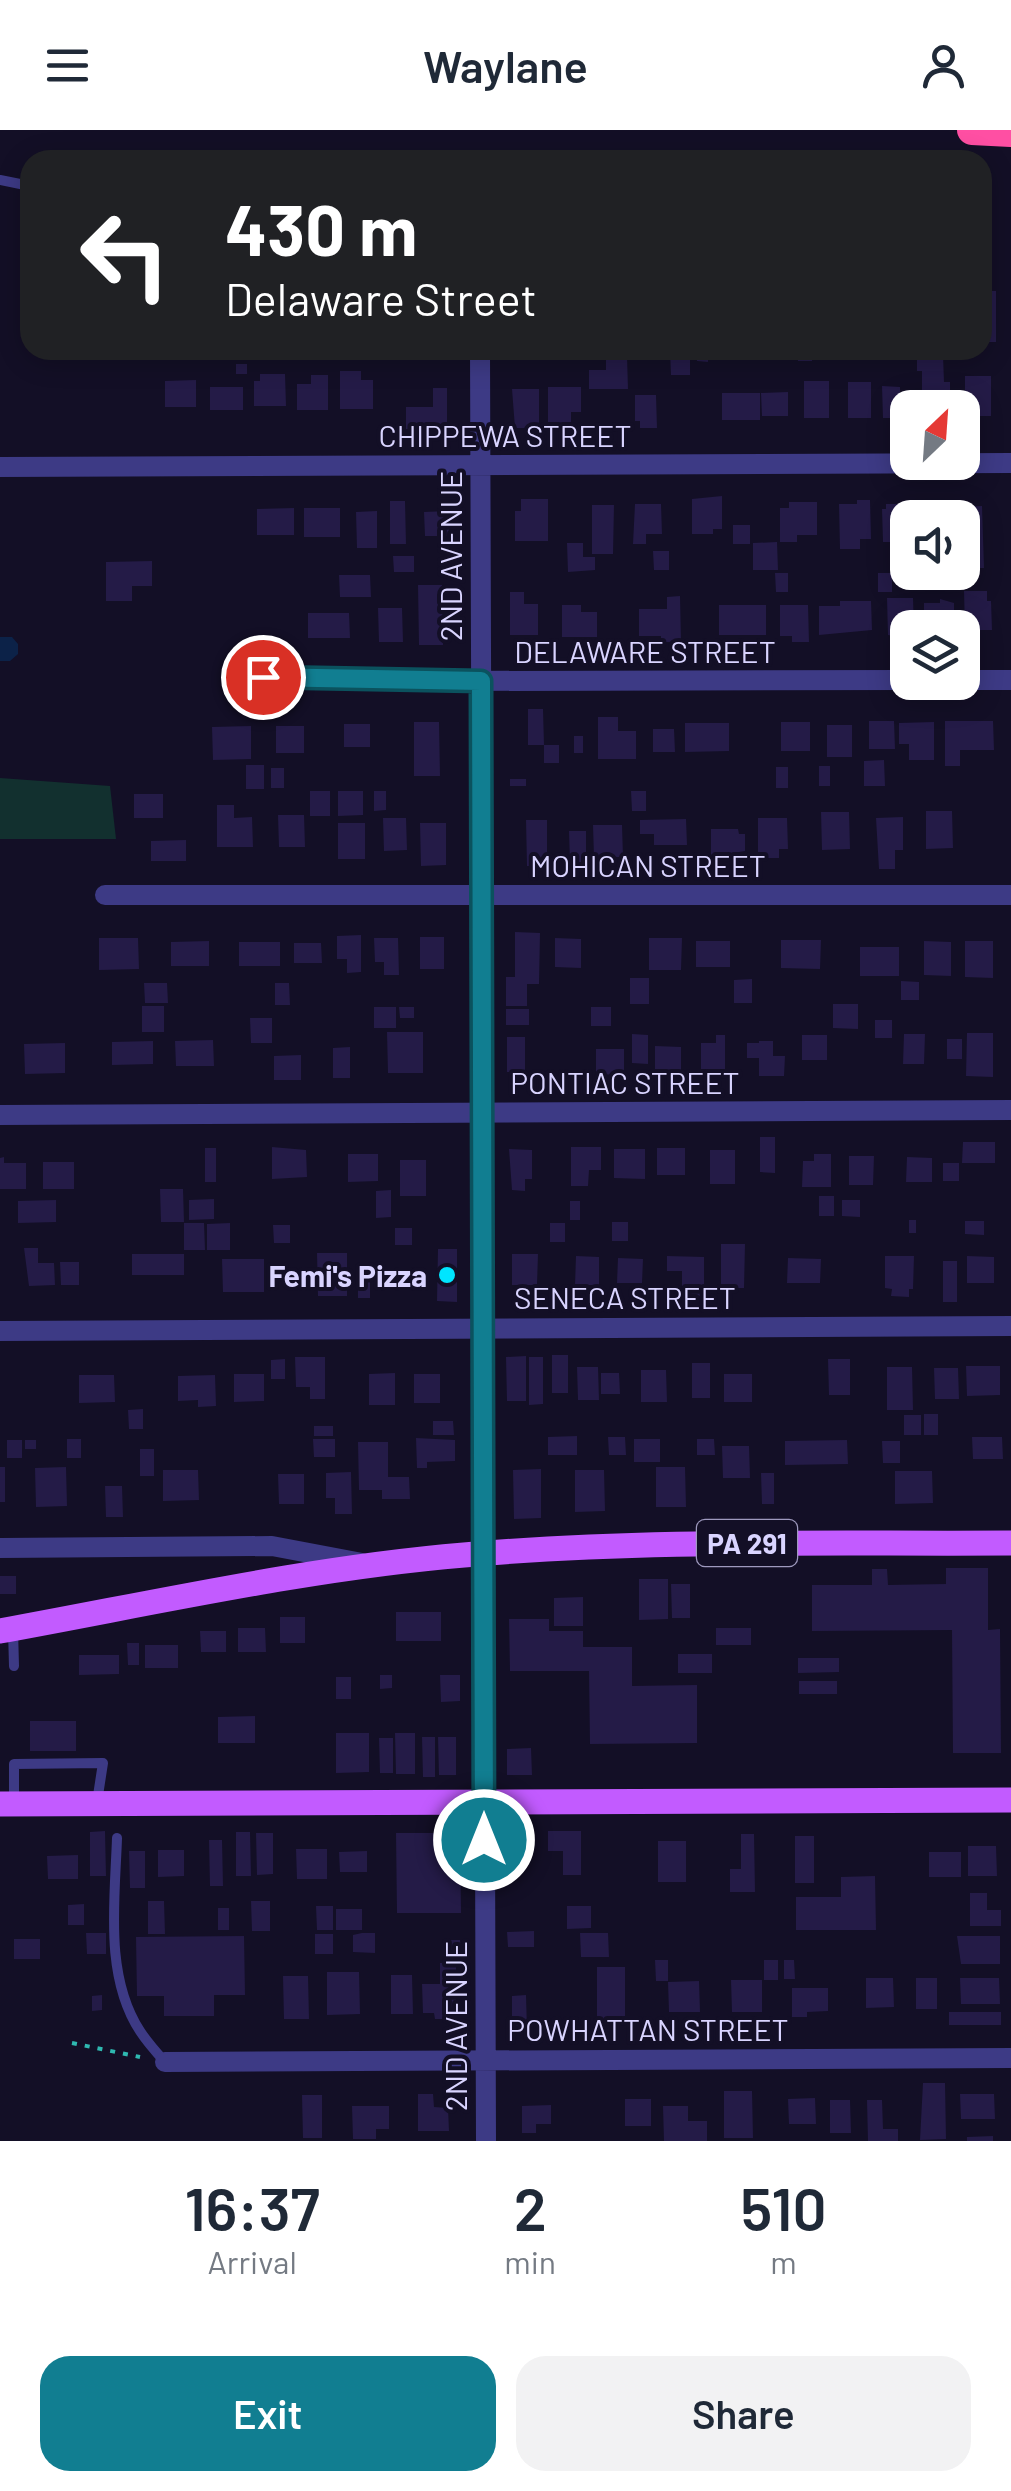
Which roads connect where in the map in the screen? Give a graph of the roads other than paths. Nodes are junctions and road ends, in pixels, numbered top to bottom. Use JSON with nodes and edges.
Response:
{"nodes":[{"id":1,"x":972,"y":130,"type":"edge"},
{"id":2,"x":1011,"y":132,"type":"edge"},
{"id":3,"x":480,"y":360,"type":"edge"},
{"id":4,"x":1011,"y":463,"type":"edge"},
{"id":5,"x":480,"y":465,"type":"junction"},
{"id":6,"x":0,"y":467,"type":"edge"},
{"id":7,"x":263,"y":677,"type":"dead end"},
{"id":8,"x":890,"y":680,"type":"edge"},
{"id":9,"x":980,"y":680,"type":"edge"},
{"id":10,"x":1011,"y":680,"type":"edge"},
{"id":11,"x":481,"y":681,"type":"junction"},
{"id":12,"x":1011,"y":894,"type":"edge"},
{"id":13,"x":105,"y":895,"type":"dead end"},
{"id":14,"x":482,"y":895,"type":"junction"},
{"id":15,"x":1011,"y":1110,"type":"edge"},
{"id":16,"x":482,"y":1112,"type":"junction"},
{"id":17,"x":0,"y":1115,"type":"edge"},
{"id":18,"x":1011,"y":1326,"type":"edge"},
{"id":19,"x":482,"y":1328,"type":"junction"},
{"id":20,"x":0,"y":1330,"type":"edge"},
{"id":21,"x":1011,"y":1543,"type":"edge"},
{"id":22,"x":0,"y":1548,"type":"edge"},
{"id":23,"x":483,"y":1553,"type":"junction"},
{"id":24,"x":377,"y":1566,"type":"junction"},
{"id":25,"x":7,"y":1630,"type":"edge"},
{"id":26,"x":14,"y":1666,"type":"dead end"},
{"id":27,"x":1011,"y":1800,"type":"edge"},
{"id":28,"x":484,"y":1802,"type":"junction"},
{"id":29,"x":7,"y":1804,"type":"edge"},
{"id":30,"x":98,"y":1804,"type":"junction"},
{"id":31,"x":116,"y":1838,"type":"dead end"},
{"id":32,"x":1011,"y":2058,"type":"edge"},
{"id":33,"x":484,"y":2060,"type":"junction"},
{"id":34,"x":164,"y":2062,"type":"joint"},
{"id":35,"x":486,"y":2141,"type":"edge"}],
"edges":[{"from":1,"to":2,"type":"highway"},
{"from":3,"to":5,"type":"street","name":"2ND AVENUE"},
{"from":4,"to":5,"type":"street","name":"CHIPPEWA STREET"},
{"from":5,"to":6,"type":"street","name":"CHIPPEWA STREET"},
{"from":5,"to":11,"type":"street","name":"2ND AVENUE"},
{"from":7,"to":11,"type":"street","name":"DELAWARE STREET"},
{"from":8,"to":11,"type":"street","name":"DELAWARE STREET"},
{"from":9,"to":10,"type":"street"},
{"from":11,"to":14,"type":"street","name":"2ND AVENUE"},
{"from":12,"to":14,"type":"street","name":"MOHICAN STREET"},
{"from":13,"to":14,"type":"street","name":"MOHICAN STREET"},
{"from":14,"to":16,"type":"street","name":"2ND AVENUE"},
{"from":15,"to":16,"type":"street","name":"PONTIAC STREET"},
{"from":16,"to":17,"type":"street","name":"PONTIAC STREET"},
{"from":16,"to":19,"type":"street","name":"2ND AVENUE"},
{"from":18,"to":19,"type":"street","name":"SENECA STREET"},
{"from":19,"to":20,"type":"street","name":"SENECA STREET"},
{"from":19,"to":23,"type":"street","name":"2ND AVENUE"},
{"from":21,"to":23,"type":"main road","number":"PA 291"},
{"from":22,"to":24,"type":"street"},
{"from":23,"to":24,"type":"main road","number":"PA 291"},
{"from":23,"to":28,"type":"street","name":"2ND AVENUE"},
{"from":24,"to":25,"type":"main road","number":"PA 291"},
{"from":25,"to":26,"type":"lane"},
{"from":27,"to":28,"type":"main road"},
{"from":28,"to":30,"type":"main road"},
{"from":28,"to":33,"type":"street","name":"2ND AVENUE"},
{"from":29,"to":30,"type":"main road"},
{"from":29,"to":30,"type":"lane"},
{"from":31,"to":34,"type":"lane"},
{"from":32,"to":33,"type":"street","name":"POWHATTAN STREET"},
{"from":33,"to":34,"type":"street","name":"POWHATTAN STREET"},
{"from":33,"to":35,"type":"street","name":"2ND AVENUE"}]}
